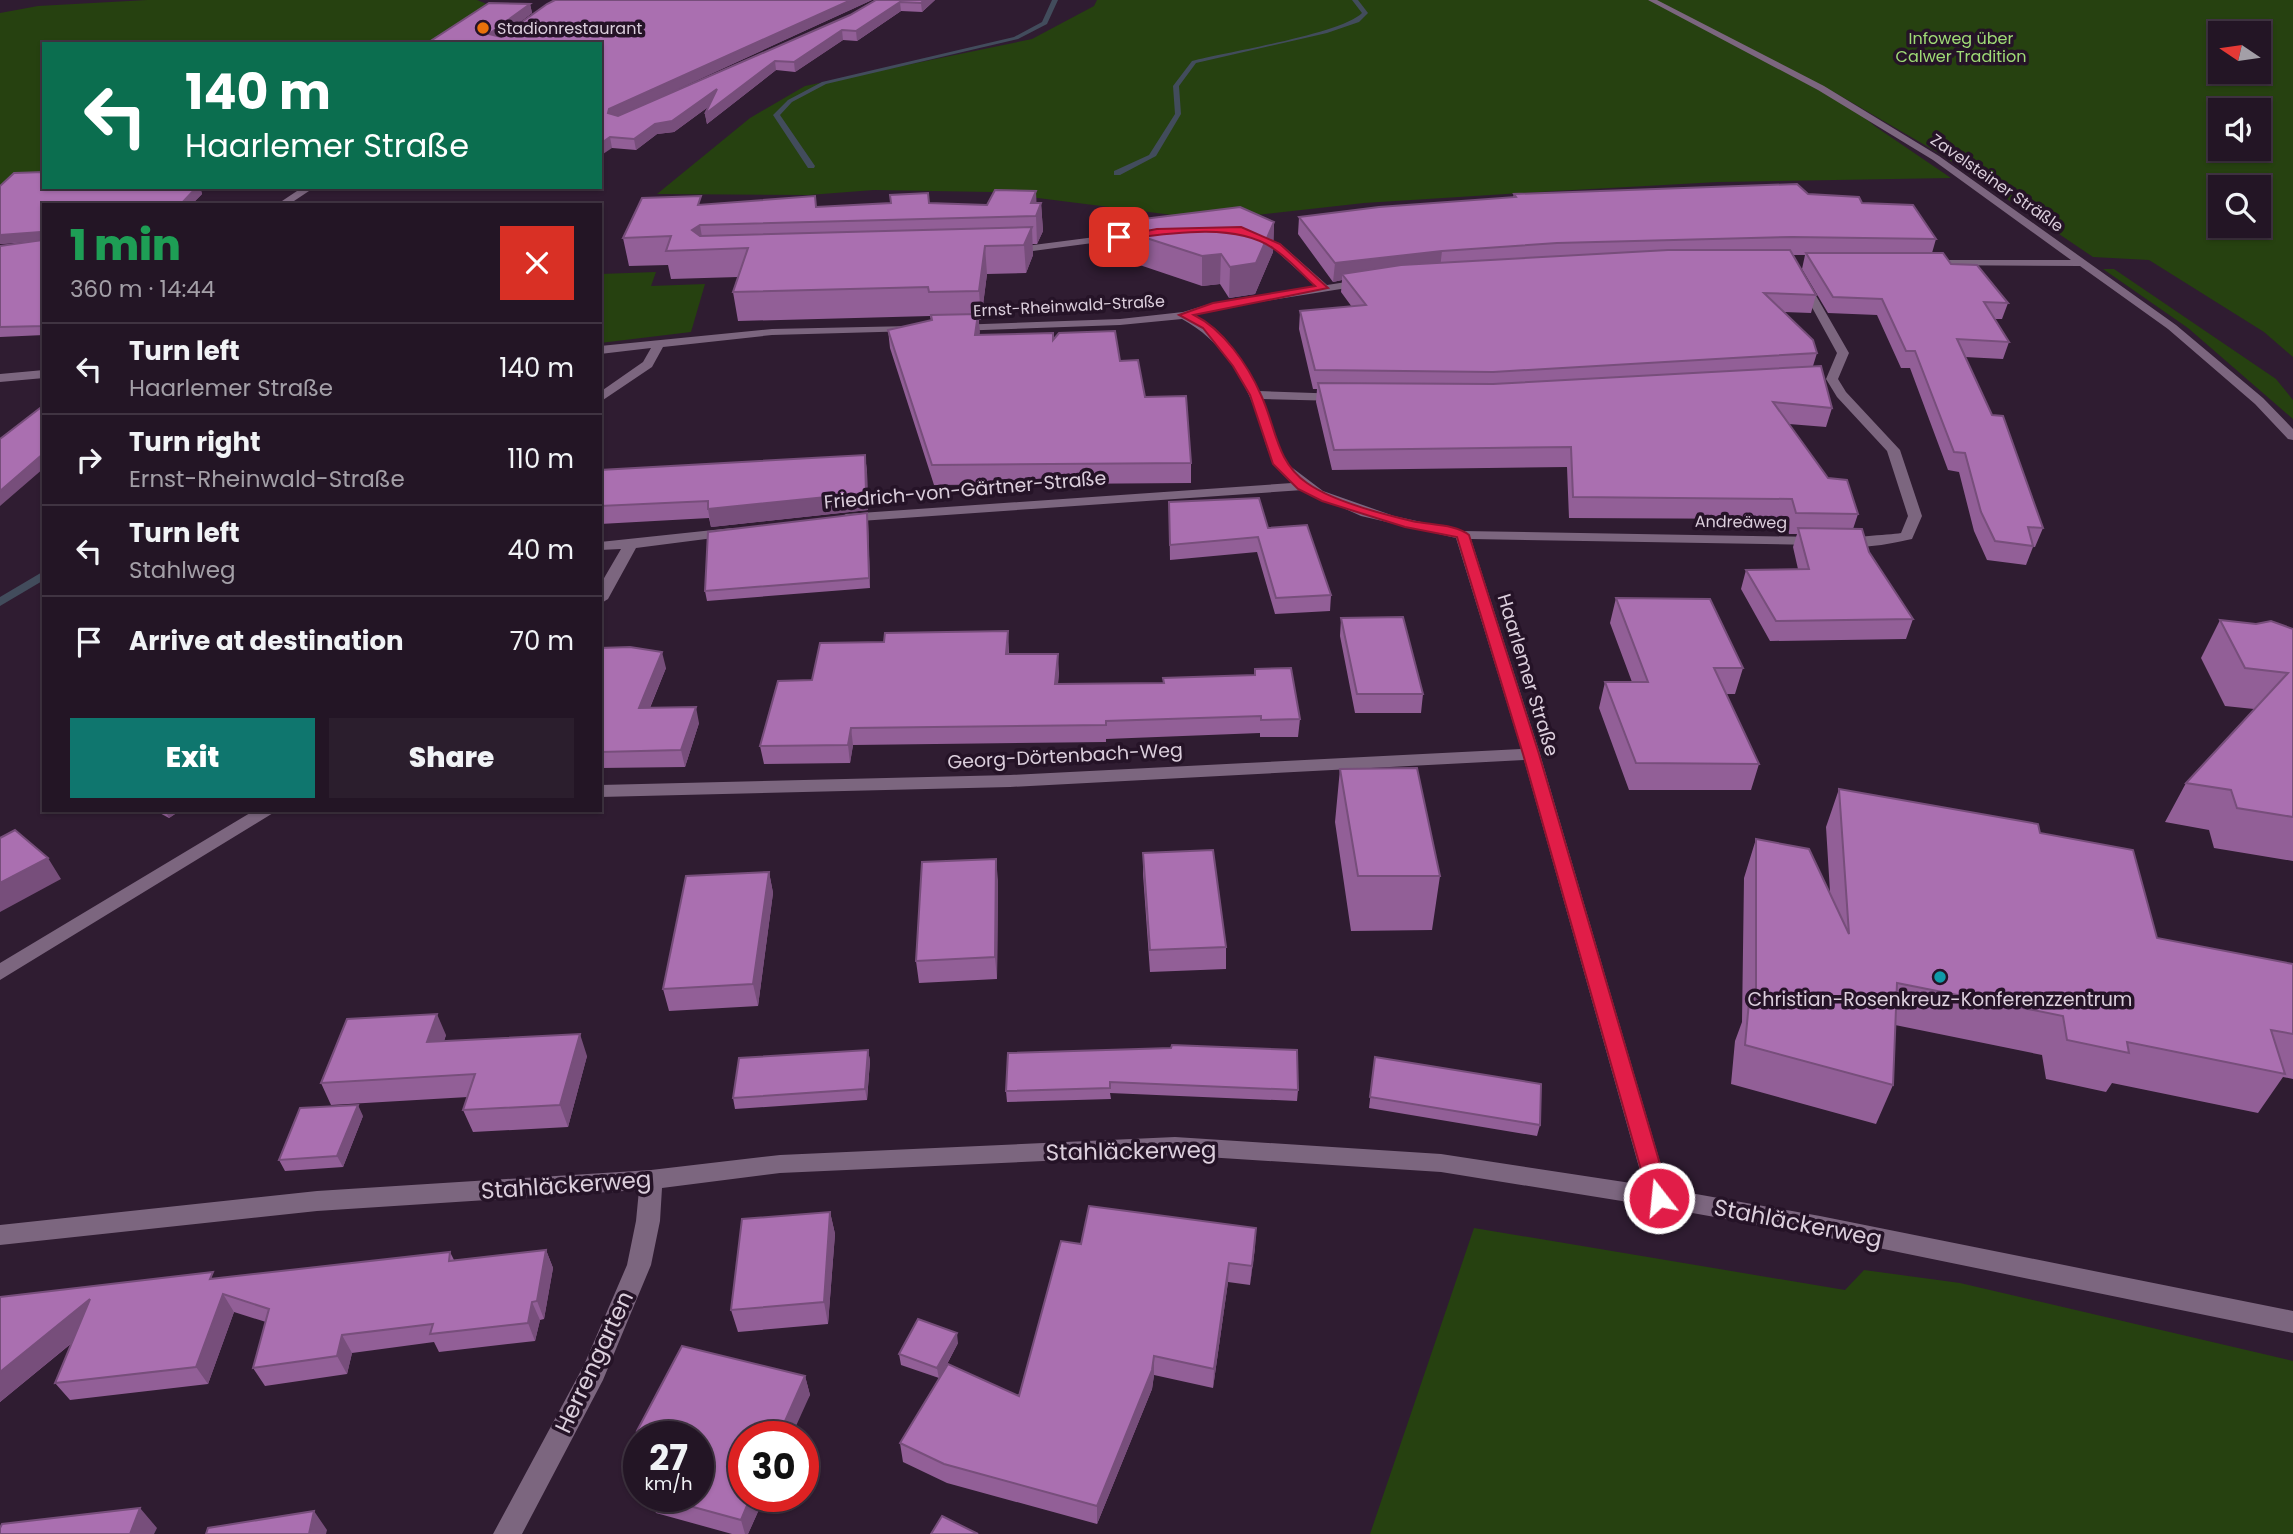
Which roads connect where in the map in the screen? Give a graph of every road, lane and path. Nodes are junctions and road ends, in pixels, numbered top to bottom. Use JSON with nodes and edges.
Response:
{"nodes":[{"id":1,"x":1653,"y":0,"type":"edge"},
{"id":2,"x":307,"y":189,"type":"edge"},
{"id":3,"x":284,"y":203,"type":"edge"},
{"id":4,"x":1241,"y":230,"type":"edge"},
{"id":5,"x":1134,"y":235,"type":"edge"},
{"id":6,"x":993,"y":252,"type":"edge"},
{"id":7,"x":1913,"y":262,"type":"edge"},
{"id":8,"x":2082,"y":263,"type":"junction"},
{"id":9,"x":1796,"y":271,"type":"edge"},
{"id":10,"x":1373,"y":281,"type":"edge"},
{"id":11,"x":1323,"y":288,"type":"junction"},
{"id":12,"x":1184,"y":315,"type":"junction"},
{"id":13,"x":948,"y":328,"type":"edge"},
{"id":14,"x":921,"y":329,"type":"edge"},
{"id":15,"x":659,"y":344,"type":"junction"},
{"id":16,"x":602,"y":350,"type":"edge"},
{"id":17,"x":42,"y":374,"type":"edge"},
{"id":18,"x":0,"y":379,"type":"edge"},
{"id":19,"x":1256,"y":395,"type":"junction"},
{"id":20,"x":602,"y":397,"type":"edge"},
{"id":21,"x":1357,"y":397,"type":"edge"},
{"id":22,"x":2293,"y":436,"type":"edge"},
{"id":23,"x":1302,"y":486,"type":"junction"},
{"id":24,"x":837,"y":519,"type":"edge"},
{"id":25,"x":741,"y":531,"type":"edge"},
{"id":26,"x":1462,"y":535,"type":"junction"},
{"id":27,"x":631,"y":544,"type":"junction"},
{"id":28,"x":602,"y":546,"type":"edge"},
{"id":29,"x":602,"y":595,"type":"edge"},
{"id":30,"x":1531,"y":754,"type":"junction"},
{"id":31,"x":602,"y":791,"type":"edge"},
{"id":32,"x":266,"y":812,"type":"edge"},
{"id":33,"x":0,"y":974,"type":"edge"},
{"id":34,"x":651,"y":1180,"type":"junction"},
{"id":35,"x":1659,"y":1198,"type":"junction"},
{"id":36,"x":0,"y":1235,"type":"edge"},
{"id":37,"x":2293,"y":1322,"type":"edge"},
{"id":38,"x":506,"y":1534,"type":"edge"}],
"edges":[{"from":1,"to":8,"type":"street","name":"Zavelsteiner Sträßle"},
{"from":2,"to":3,"type":"street"},
{"from":4,"to":11,"type":"street"},
{"from":5,"to":6,"type":"street"},
{"from":7,"to":8,"type":"street"},
{"from":8,"to":22,"type":"street","name":"Zavelsteiner Sträßle"},
{"from":9,"to":26,"type":"street","name":"Andreäweg"},
{"from":10,"to":11,"type":"street","name":"Ernst-Rheinwald-Straße"},
{"from":11,"to":12,"type":"street","name":"Ernst-Rheinwald-Straße"},
{"from":12,"to":13,"type":"street","name":"Ernst-Rheinwald-Straße"},
{"from":12,"to":19,"type":"street"},
{"from":14,"to":15,"type":"street"},
{"from":15,"to":16,"type":"street"},
{"from":15,"to":20,"type":"street"},
{"from":17,"to":18,"type":"street"},
{"from":19,"to":21,"type":"street"},
{"from":19,"to":23,"type":"street"},
{"from":23,"to":24,"type":"street","name":"Friedrich-von-Gärtner-Straße"},
{"from":23,"to":26,"type":"street"},
{"from":25,"to":27,"type":"street"},
{"from":26,"to":30,"type":"street","name":"Haarlemer Straße"},
{"from":27,"to":28,"type":"street"},
{"from":27,"to":29,"type":"street"},
{"from":30,"to":31,"type":"street","name":"Georg-Dörtenbach-Weg"},
{"from":30,"to":35,"type":"street","name":"Haarlemer Straße"},
{"from":32,"to":33,"type":"street"},
{"from":34,"to":35,"type":"street","name":"Stahläckerweg"},
{"from":34,"to":36,"type":"street","name":"Stahläckerweg"},
{"from":34,"to":38,"type":"street","name":"Herrengarten"},
{"from":35,"to":37,"type":"street","name":"Stahläckerweg"}]}
